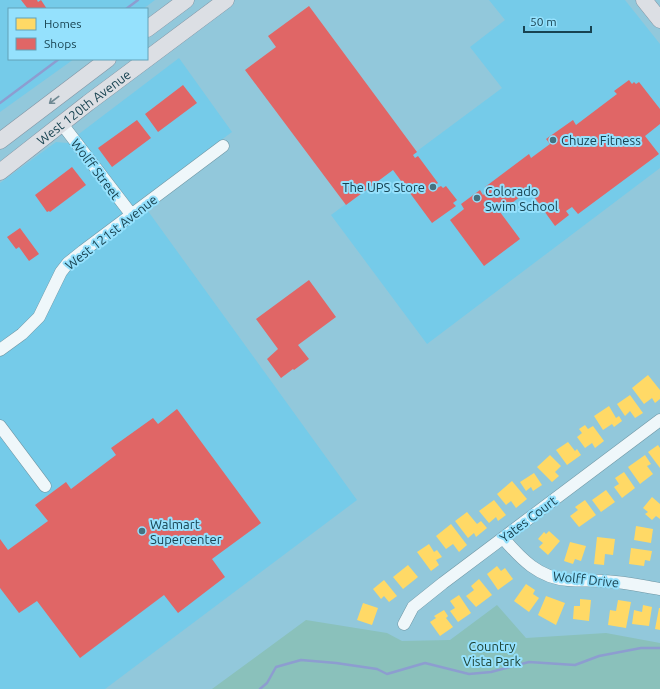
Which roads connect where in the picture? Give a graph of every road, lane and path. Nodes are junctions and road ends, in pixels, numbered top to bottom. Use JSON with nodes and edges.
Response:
{"nodes":[{"id":1,"x":186,"y":0,"type":"edge"},
{"id":2,"x":208,"y":0,"type":"edge"},
{"id":3,"x":226,"y":0,"type":"edge"},
{"id":4,"x":644,"y":0,"type":"edge"},
{"id":5,"x":167,"y":14,"type":"junction"},
{"id":6,"x":660,"y":20,"type":"edge"},
{"id":7,"x":196,"y":23,"type":"junction"},
{"id":8,"x":148,"y":29,"type":"edge"},
{"id":9,"x":148,"y":50,"type":"edge"},
{"id":10,"x":148,"y":59,"type":"edge"},
{"id":11,"x":107,"y":60,"type":"edge"},
{"id":12,"x":135,"y":60,"type":"edge"},
{"id":13,"x":146,"y":60,"type":"edge"},
{"id":14,"x":63,"y":122,"type":"junction"},
{"id":15,"x":0,"y":141,"type":"edge"},
{"id":16,"x":224,"y":146,"type":"dead end"},
{"id":17,"x":0,"y":172,"type":"edge"},
{"id":18,"x":131,"y":214,"type":"junction"},
{"id":19,"x":0,"y":350,"type":"edge"},
{"id":20,"x":660,"y":420,"type":"edge"},
{"id":21,"x":0,"y":426,"type":"edge"},
{"id":22,"x":45,"y":486,"type":"dead end"},
{"id":23,"x":503,"y":538,"type":"junction"},
{"id":24,"x":660,"y":589,"type":"edge"},
{"id":25,"x":404,"y":624,"type":"dead end"}],
"edges":[{"from":1,"to":5,"type":"main road"},
{"from":2,"to":7,"type":"main road"},
{"from":3,"to":7,"type":"main road","name":"West 120th Avenue"},
{"from":4,"to":6,"type":"main road"},
{"from":5,"to":8,"type":"main road"},
{"from":5,"to":9,"type":"main road"},
{"from":7,"to":10,"type":"main road","name":"West 120th Avenue"},
{"from":11,"to":15,"type":"main road","name":"West 120th Avenue","one_way":true},
{"from":12,"to":14,"type":"main road"},
{"from":13,"to":14,"type":"main road","name":"West 120th Avenue"},
{"from":14,"to":17,"type":"main road","name":"West 120th Avenue"},
{"from":14,"to":18,"type":"street","name":"Wolff Street"},
{"from":16,"to":18,"type":"street","name":"West 121st Avenue"},
{"from":18,"to":19,"type":"street","name":"West 121st Avenue"},
{"from":20,"to":23,"type":"street","name":"Yates Court"},
{"from":21,"to":22,"type":"street"},
{"from":23,"to":24,"type":"street","name":"Wolff Drive"},
{"from":23,"to":25,"type":"street","name":"Yates Court"}]}
